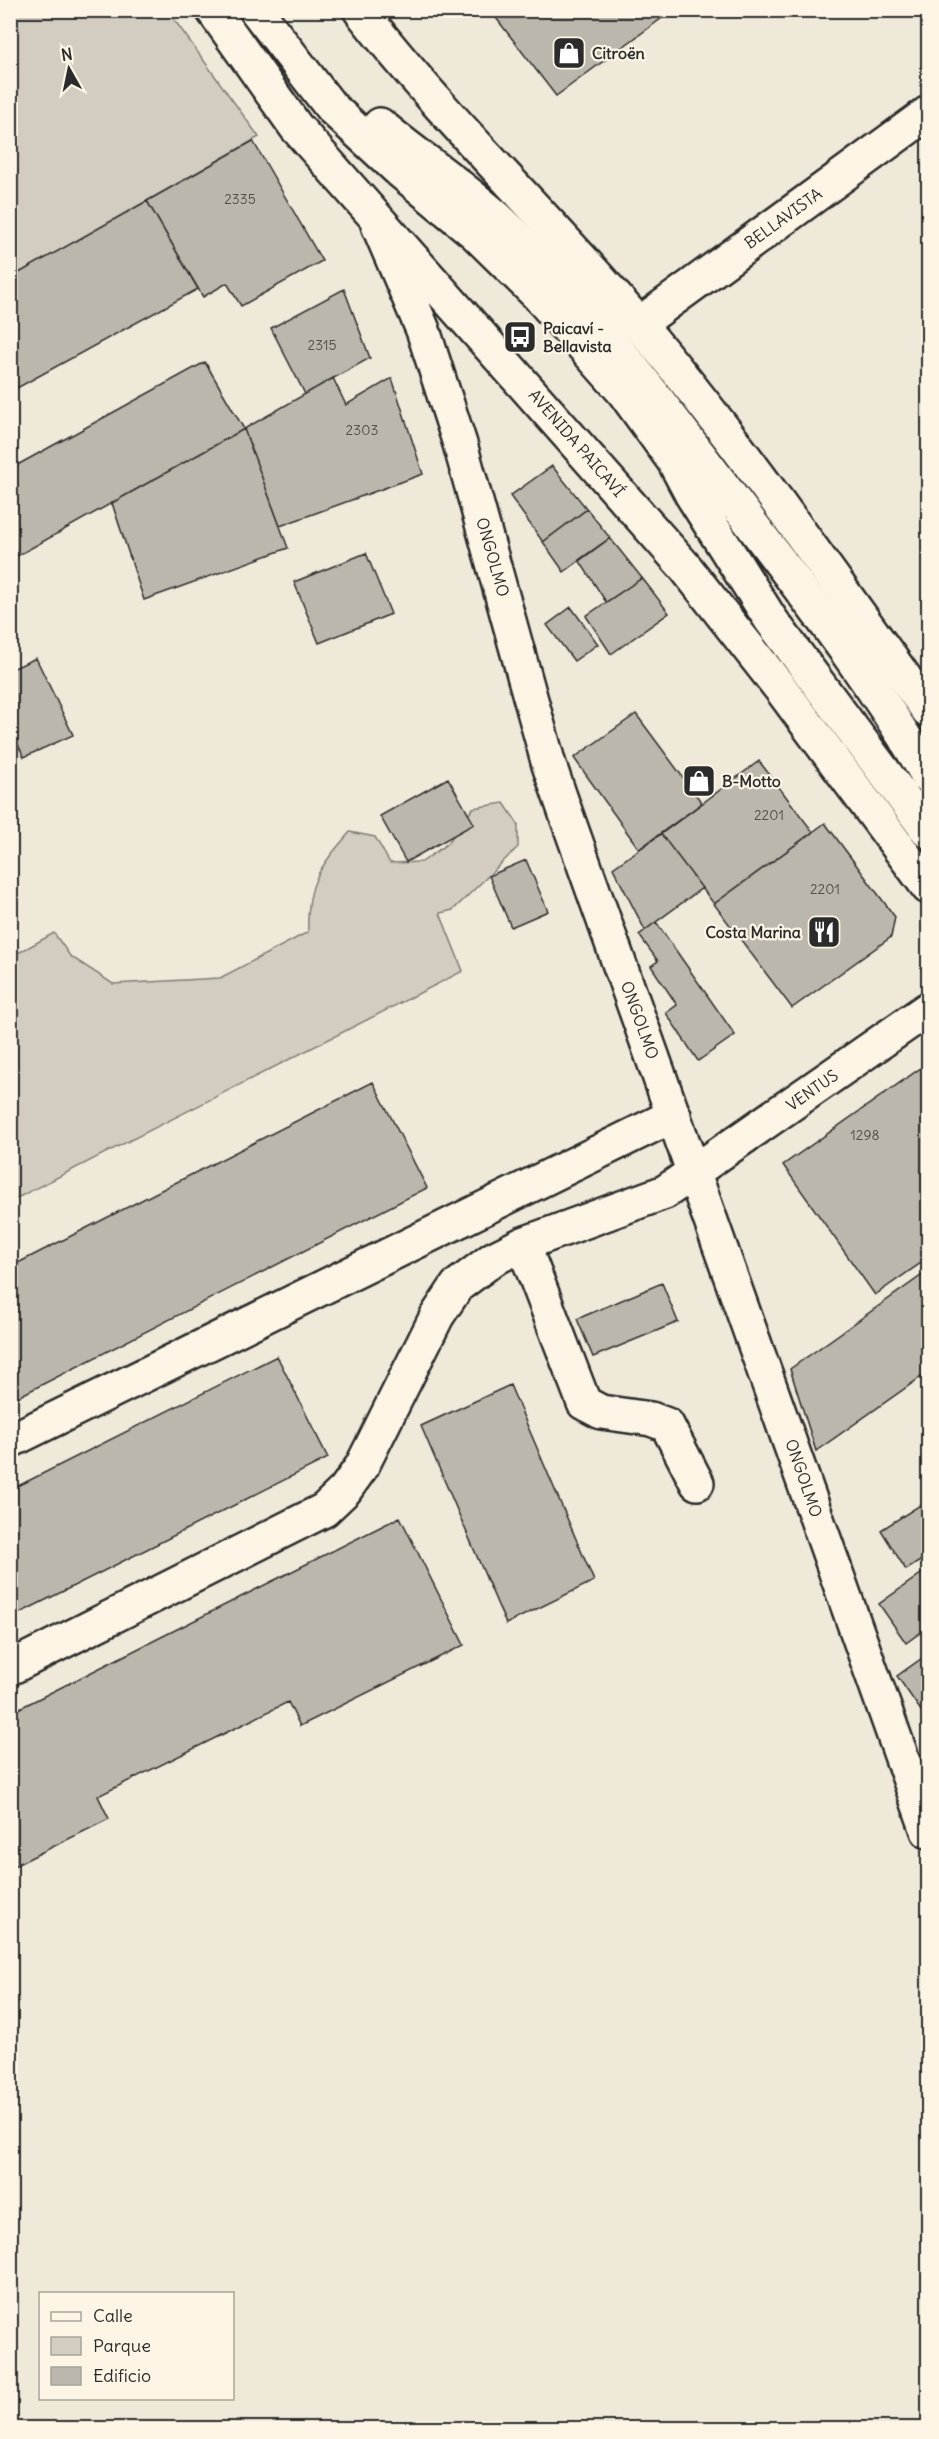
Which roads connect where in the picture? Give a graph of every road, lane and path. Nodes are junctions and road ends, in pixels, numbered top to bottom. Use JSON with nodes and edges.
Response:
{"nodes":[{"id":1,"x":213,"y":10,"type":"edge"},
{"id":2,"x":256,"y":10,"type":"edge"},
{"id":3,"x":281,"y":10,"type":"edge"},
{"id":4,"x":360,"y":10,"type":"edge"},
{"id":5,"x":928,"y":113,"type":"edge"},
{"id":6,"x":368,"y":205,"type":"junction"},
{"id":7,"x":639,"y":324,"type":"junction"},
{"id":8,"x":928,"y":710,"type":"edge"},
{"id":9,"x":928,"y":776,"type":"edge"},
{"id":10,"x":928,"y":831,"type":"edge"},
{"id":11,"x":928,"y":887,"type":"edge"},
{"id":12,"x":928,"y":1009,"type":"edge"},
{"id":13,"x":674,"y":1115,"type":"junction"},
{"id":14,"x":695,"y":1172,"type":"junction"},
{"id":15,"x":523,"y":1244,"type":"junction"},
{"id":16,"x":10,"y":1441,"type":"edge"},
{"id":17,"x":697,"y":1483,"type":"dead end"},
{"id":18,"x":10,"y":1668,"type":"edge"},
{"id":19,"x":928,"y":1831,"type":"edge"}],
"edges":[{"from":1,"to":6,"type":"street","name":"AVENIDA PAICAVÍ"},
{"from":2,"to":10,"type":"street"},
{"from":3,"to":9,"type":"street"},
{"from":4,"to":7,"type":"street"},
{"from":5,"to":7,"type":"street","name":"BELLAVISTA"},
{"from":6,"to":11,"type":"street","name":"AVENIDA PAICAVÍ"},
{"from":6,"to":13,"type":"street","name":"ONGOLMO"},
{"from":7,"to":8,"type":"street"},
{"from":12,"to":14,"type":"street","name":"VENTUS"},
{"from":13,"to":14,"type":"street","name":"ONGOLMO"},
{"from":13,"to":16,"type":"street"},
{"from":14,"to":15,"type":"street","name":"VENTUS"},
{"from":14,"to":19,"type":"street","name":"ONGOLMO"},
{"from":15,"to":17,"type":"street"},
{"from":15,"to":18,"type":"street","name":"VENTUS"}]}
